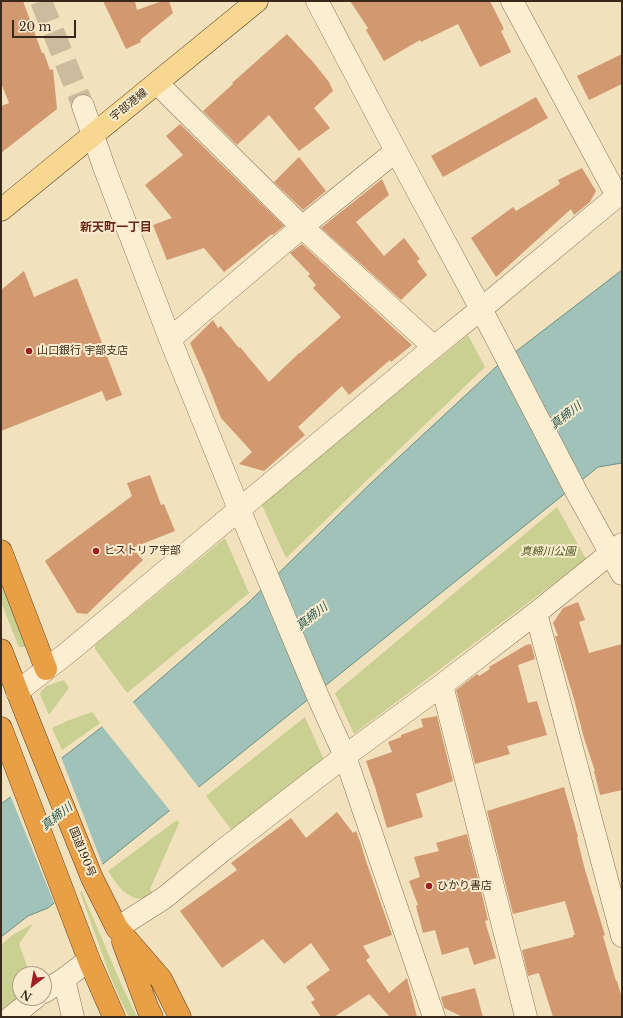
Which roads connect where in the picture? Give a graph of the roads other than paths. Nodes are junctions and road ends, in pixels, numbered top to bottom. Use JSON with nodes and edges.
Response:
{"nodes":[{"id":1,"x":257,"y":1,"type":"edge"},
{"id":2,"x":317,"y":1,"type":"edge"},
{"id":3,"x":512,"y":1,"type":"edge"},
{"id":4,"x":157,"y":83,"type":"junction"},
{"id":5,"x":82,"y":106,"type":"tunnel mouth"},
{"id":6,"x":93,"y":135,"type":"junction"},
{"id":7,"x":396,"y":151,"type":"junction"},
{"id":8,"x":620,"y":194,"type":"edge"},
{"id":9,"x":1,"y":210,"type":"edge"},
{"id":10,"x":302,"y":227,"type":"junction"},
{"id":11,"x":481,"y":309,"type":"junction"},
{"id":12,"x":170,"y":339,"type":"junction"},
{"id":13,"x":434,"y":347,"type":"junction"},
{"id":14,"x":239,"y":509,"type":"junction"},
{"id":15,"x":616,"y":548,"type":"edge"},
{"id":16,"x":1,"y":551,"type":"edge"},
{"id":17,"x":622,"y":574,"type":"edge"},
{"id":18,"x":536,"y":613,"type":"junction"},
{"id":19,"x":1,"y":650,"type":"edge"},
{"id":20,"x":46,"y":669,"type":"junction"},
{"id":21,"x":442,"y":685,"type":"junction"},
{"id":22,"x":17,"y":692,"type":"junction"},
{"id":23,"x":1,"y":728,"type":"edge"},
{"id":24,"x":346,"y":756,"type":"junction"},
{"id":25,"x":616,"y":885,"type":"edge"},
{"id":26,"x":117,"y":928,"type":"junction"},
{"id":27,"x":622,"y":936,"type":"edge"},
{"id":28,"x":89,"y":960,"type":"junction"},
{"id":29,"x":64,"y":980,"type":"junction"},
{"id":30,"x":52,"y":987,"type":"edge"},
{"id":31,"x":25,"y":1006,"type":"edge"},
{"id":32,"x":11,"y":1017,"type":"edge"},
{"id":33,"x":73,"y":1017,"type":"edge"},
{"id":34,"x":114,"y":1017,"type":"edge"},
{"id":35,"x":152,"y":1017,"type":"edge"},
{"id":36,"x":180,"y":1017,"type":"edge"},
{"id":37,"x":434,"y":1017,"type":"edge"},
{"id":38,"x":526,"y":1017,"type":"edge"}],
"edges":[{"from":1,"to":4,"type":"main road","name":"宇部港線"},
{"from":2,"to":7,"type":"street"},
{"from":3,"to":8,"type":"street"},
{"from":4,"to":6,"type":"main road","name":"宇部港線"},
{"from":4,"to":10,"type":"street"},
{"from":5,"to":6,"type":"street"},
{"from":6,"to":9,"type":"main road","name":"宇部港線"},
{"from":6,"to":12,"type":"street"},
{"from":7,"to":10,"type":"street"},
{"from":7,"to":11,"type":"street"},
{"from":8,"to":11,"type":"street"},
{"from":10,"to":12,"type":"street"},
{"from":10,"to":13,"type":"street"},
{"from":11,"to":13,"type":"street"},
{"from":11,"to":15,"type":"street"},
{"from":12,"to":14,"type":"street"},
{"from":13,"to":14,"type":"street"},
{"from":14,"to":20,"type":"street"},
{"from":14,"to":24,"type":"street"},
{"from":15,"to":17,"type":"street"},
{"from":15,"to":18,"type":"street"},
{"from":16,"to":20,"type":"highway"},
{"from":18,"to":21,"type":"street"},
{"from":18,"to":25,"type":"street"},
{"from":19,"to":22,"type":"highway","name":"国道190号"},
{"from":20,"to":22,"type":"street"},
{"from":21,"to":24,"type":"street"},
{"from":21,"to":38,"type":"street"},
{"from":22,"to":26,"type":"highway","name":"国道190号"},
{"from":23,"to":28,"type":"highway"},
{"from":24,"to":26,"type":"street"},
{"from":24,"to":37,"type":"street"},
{"from":25,"to":27,"type":"street"},
{"from":26,"to":35,"type":"highway"},
{"from":26,"to":36,"type":"highway","name":"国道190号"},
{"from":28,"to":29,"type":"street"},
{"from":28,"to":34,"type":"highway"},
{"from":29,"to":30,"type":"street"},
{"from":29,"to":33,"type":"street"},
{"from":31,"to":32,"type":"street"}]}
